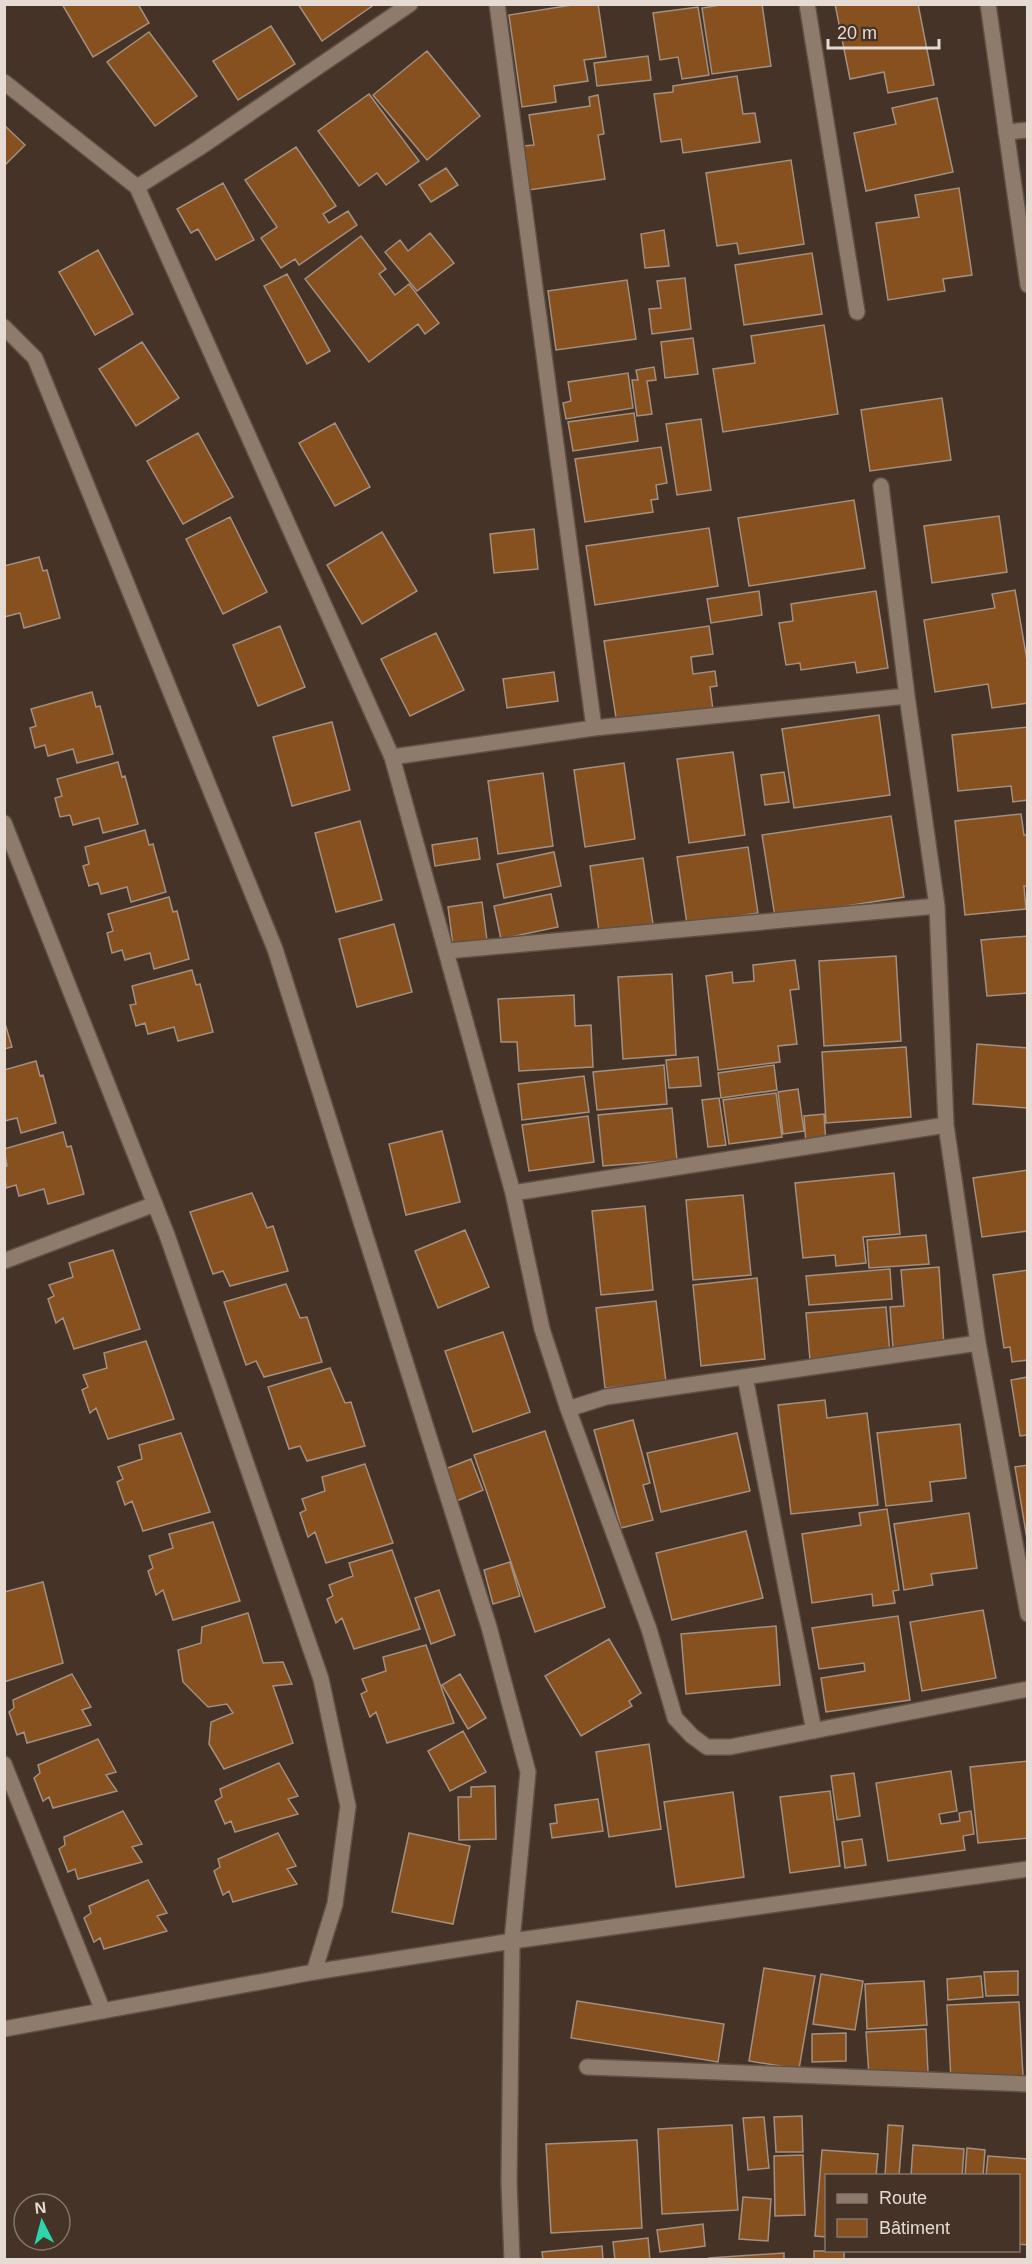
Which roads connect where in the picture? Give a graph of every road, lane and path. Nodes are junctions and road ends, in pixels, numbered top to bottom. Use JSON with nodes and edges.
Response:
{"nodes":[{"id":1,"x":410,"y":4,"type":"edge"},
{"id":2,"x":497,"y":4,"type":"edge"},
{"id":3,"x":807,"y":4,"type":"edge"},
{"id":4,"x":988,"y":4,"type":"edge"},
{"id":5,"x":4,"y":82,"type":"edge"},
{"id":6,"x":1028,"y":130,"type":"edge"},
{"id":7,"x":1006,"y":132,"type":"junction"},
{"id":8,"x":137,"y":188,"type":"junction"},
{"id":9,"x":1028,"y":285,"type":"edge"},
{"id":10,"x":857,"y":312,"type":"dead end"},
{"id":11,"x":4,"y":327,"type":"edge"},
{"id":12,"x":881,"y":486,"type":"dead end"},
{"id":13,"x":907,"y":696,"type":"junction"},
{"id":14,"x":594,"y":728,"type":"junction"},
{"id":15,"x":392,"y":757,"type":"junction"},
{"id":16,"x":4,"y":823,"type":"edge"},
{"id":17,"x":937,"y":906,"type":"junction"},
{"id":18,"x":447,"y":951,"type":"junction"},
{"id":19,"x":946,"y":1125,"type":"junction"},
{"id":20,"x":513,"y":1193,"type":"junction"},
{"id":21,"x":155,"y":1204,"type":"junction"},
{"id":22,"x":4,"y":1261,"type":"edge"},
{"id":23,"x":978,"y":1343,"type":"junction"},
{"id":24,"x":745,"y":1377,"type":"junction"},
{"id":25,"x":568,"y":1409,"type":"junction"},
{"id":26,"x":1028,"y":1614,"type":"edge"},
{"id":27,"x":1028,"y":1689,"type":"edge"},
{"id":28,"x":814,"y":1731,"type":"junction"},
{"id":29,"x":4,"y":1764,"type":"edge"},
{"id":30,"x":1028,"y":1869,"type":"edge"},
{"id":31,"x":512,"y":1941,"type":"junction"},
{"id":32,"x":314,"y":1972,"type":"junction"},
{"id":33,"x":103,"y":2011,"type":"junction"},
{"id":34,"x":4,"y":2029,"type":"edge"},
{"id":35,"x":587,"y":2067,"type":"dead end"},
{"id":36,"x":1028,"y":2084,"type":"edge"},
{"id":37,"x":512,"y":2259,"type":"edge"}],
"edges":[{"from":1,"to":8,"type":"street"},
{"from":2,"to":14,"type":"street"},
{"from":3,"to":10,"type":"street"},
{"from":4,"to":7,"type":"street"},
{"from":5,"to":8,"type":"street"},
{"from":6,"to":7,"type":"street"},
{"from":7,"to":9,"type":"street"},
{"from":8,"to":15,"type":"street"},
{"from":11,"to":31,"type":"street"},
{"from":12,"to":13,"type":"street"},
{"from":13,"to":14,"type":"street"},
{"from":13,"to":17,"type":"street"},
{"from":14,"to":15,"type":"street"},
{"from":15,"to":18,"type":"street"},
{"from":16,"to":21,"type":"street"},
{"from":17,"to":18,"type":"street"},
{"from":17,"to":19,"type":"street"},
{"from":18,"to":20,"type":"street"},
{"from":19,"to":20,"type":"street"},
{"from":19,"to":23,"type":"street"},
{"from":20,"to":25,"type":"street"},
{"from":21,"to":22,"type":"street"},
{"from":21,"to":32,"type":"street"},
{"from":23,"to":24,"type":"street"},
{"from":23,"to":26,"type":"street"},
{"from":24,"to":25,"type":"street"},
{"from":24,"to":28,"type":"street"},
{"from":25,"to":28,"type":"street"},
{"from":27,"to":28,"type":"street"},
{"from":29,"to":33,"type":"street"},
{"from":30,"to":31,"type":"street"},
{"from":31,"to":32,"type":"street"},
{"from":31,"to":37,"type":"street"},
{"from":32,"to":33,"type":"street"},
{"from":33,"to":34,"type":"street"},
{"from":35,"to":36,"type":"street"}]}
